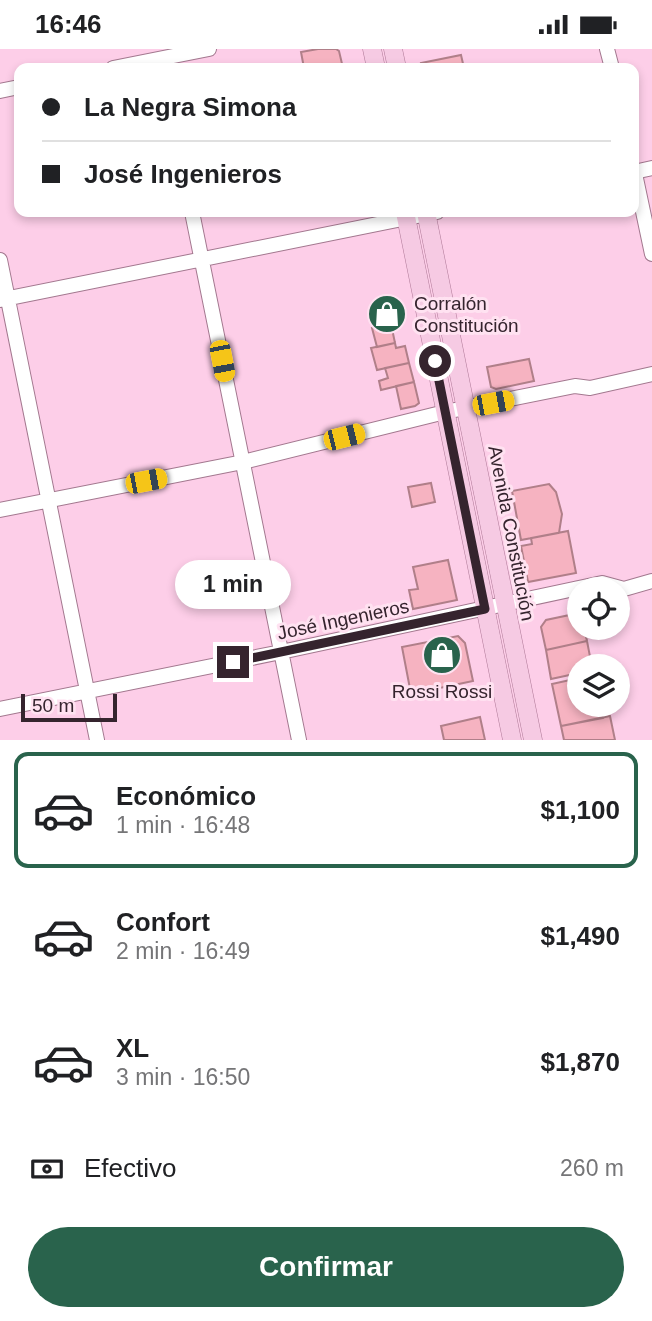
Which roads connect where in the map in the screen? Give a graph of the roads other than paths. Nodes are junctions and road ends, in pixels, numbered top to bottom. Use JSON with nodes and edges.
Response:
{"nodes":[{"id":1,"x":209,"y":49,"type":"edge"},
{"id":2,"x":162,"y":59,"type":"edge"},
{"id":3,"x":140,"y":63,"type":"edge"},
{"id":4,"x":639,"y":194,"type":"edge"},
{"id":5,"x":193,"y":217,"type":"edge"},
{"id":6,"x":397,"y":217,"type":"edge"},
{"id":7,"x":406,"y":217,"type":"edge"},
{"id":8,"x":431,"y":217,"type":"edge"},
{"id":9,"x":652,"y":254,"type":"edge"},
{"id":10,"x":202,"y":259,"type":"junction"},
{"id":11,"x":0,"y":260,"type":"edge"},
{"id":12,"x":4,"y":300,"type":"edge"},
{"id":13,"x":652,"y":374,"type":"edge"},
{"id":14,"x":466,"y":408,"type":"junction"},
{"id":15,"x":445,"y":412,"type":"junction"},
{"id":16,"x":243,"y":462,"type":"junction"},
{"id":17,"x":48,"y":501,"type":"junction"},
{"id":18,"x":0,"y":510,"type":"edge"},
{"id":19,"x":652,"y":581,"type":"edge"},
{"id":20,"x":505,"y":605,"type":"junction"},
{"id":21,"x":485,"y":609,"type":"junction"},
{"id":22,"x":281,"y":652,"type":"junction"},
{"id":23,"x":87,"y":691,"type":"junction"},
{"id":24,"x":0,"y":709,"type":"edge"},
{"id":25,"x":97,"y":740,"type":"edge"},
{"id":26,"x":299,"y":740,"type":"edge"},
{"id":27,"x":512,"y":740,"type":"edge"},
{"id":28,"x":533,"y":740,"type":"edge"}],
"edges":[{"from":1,"to":2,"type":"street"},
{"from":2,"to":3,"type":"street"},
{"from":4,"to":9,"type":"street"},
{"from":5,"to":10,"type":"street"},
{"from":6,"to":10,"type":"street"},
{"from":7,"to":15,"type":"main road"},
{"from":8,"to":14,"type":"main road","name":"Avenida Constitución"},
{"from":10,"to":12,"type":"street"},
{"from":10,"to":16,"type":"street"},
{"from":11,"to":12,"type":"street"},
{"from":12,"to":17,"type":"street"},
{"from":13,"to":14,"type":"street"},
{"from":14,"to":15,"type":"street"},
{"from":14,"to":20,"type":"main road","name":"Avenida Constitución"},
{"from":15,"to":16,"type":"street"},
{"from":15,"to":21,"type":"main road"},
{"from":16,"to":17,"type":"street"},
{"from":16,"to":22,"type":"street"},
{"from":17,"to":18,"type":"street"},
{"from":17,"to":23,"type":"street"},
{"from":19,"to":20,"type":"street","name":"José Ingenieros"},
{"from":20,"to":21,"type":"street","name":"José Ingenieros"},
{"from":20,"to":28,"type":"main road","name":"Avenida Constitución"},
{"from":21,"to":22,"type":"street","name":"José Ingenieros"},
{"from":21,"to":27,"type":"main road"},
{"from":22,"to":23,"type":"street","name":"José Ingenieros"},
{"from":22,"to":26,"type":"street"},
{"from":23,"to":24,"type":"street","name":"José Ingenieros"},
{"from":23,"to":25,"type":"street"}]}
